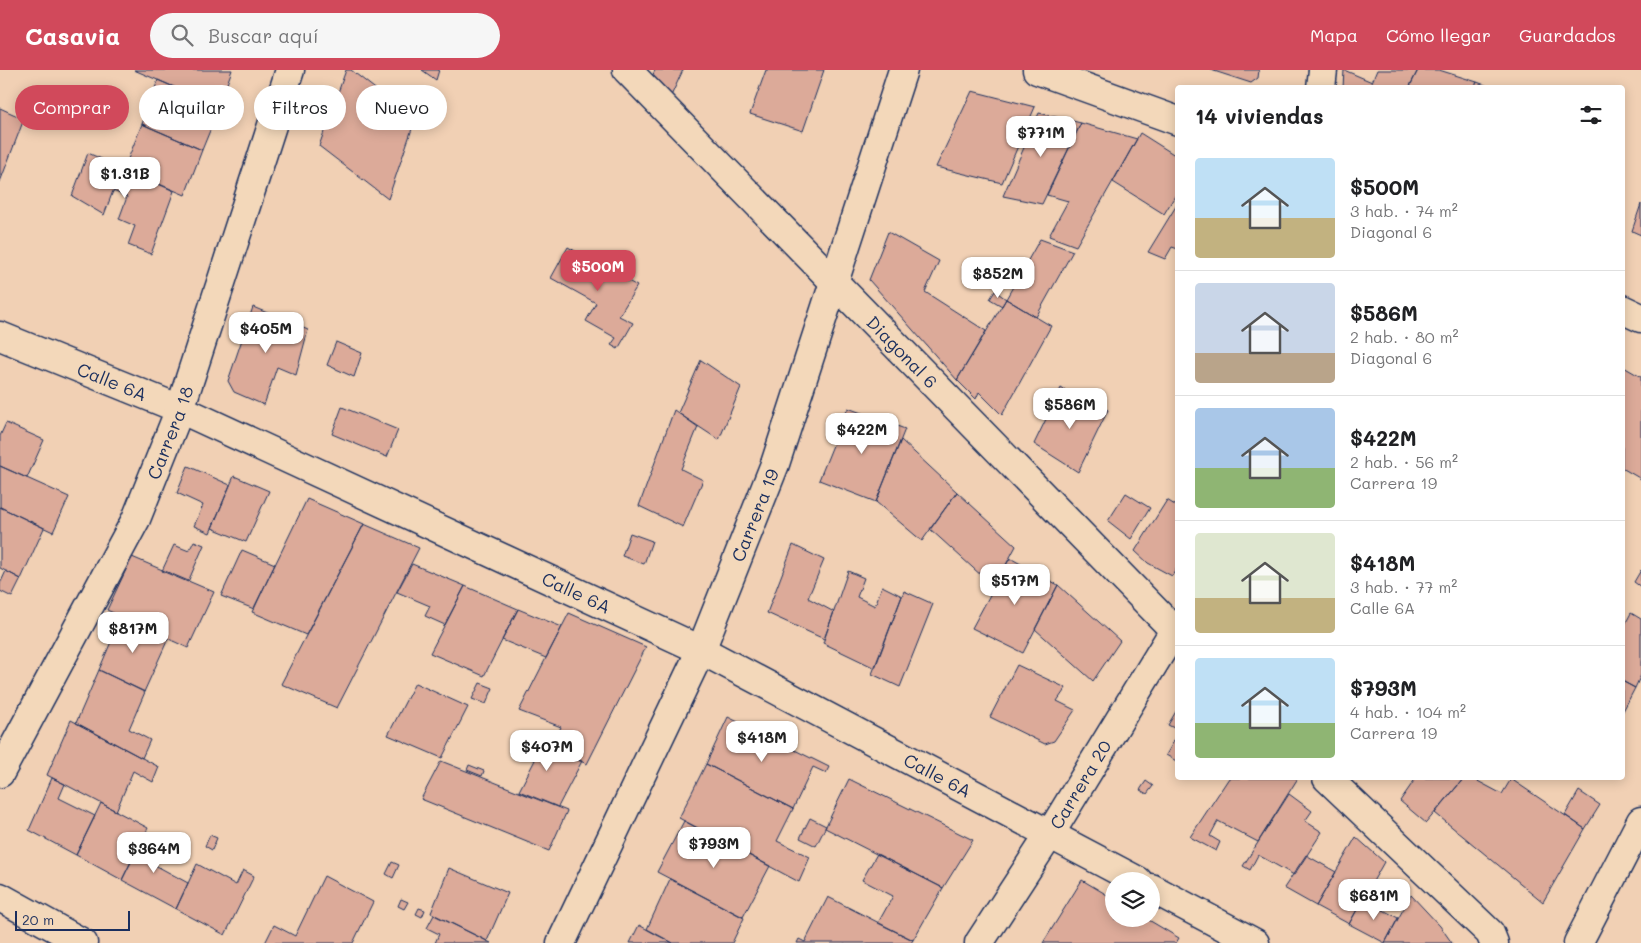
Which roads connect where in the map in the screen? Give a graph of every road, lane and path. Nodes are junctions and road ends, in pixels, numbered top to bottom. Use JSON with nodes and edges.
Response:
{"nodes":[{"id":1,"x":290,"y":70,"type":"edge"},
{"id":2,"x":627,"y":70,"type":"edge"},
{"id":3,"x":904,"y":70,"type":"edge"},
{"id":4,"x":1037,"y":70,"type":"edge"},
{"id":5,"x":1323,"y":70,"type":"edge"},
{"id":6,"x":1321,"y":85,"type":"edge"},
{"id":7,"x":1175,"y":120,"type":"edge"},
{"id":8,"x":834,"y":282,"type":"junction"},
{"id":9,"x":1625,"y":310,"type":"edge"},
{"id":10,"x":1641,"y":318,"type":"edge"},
{"id":11,"x":0,"y":336,"type":"edge"},
{"id":12,"x":180,"y":409,"type":"junction"},
{"id":13,"x":1175,"y":628,"type":"edge"},
{"id":14,"x":1175,"y":631,"type":"edge"},
{"id":15,"x":701,"y":650,"type":"junction"},
{"id":16,"x":0,"y":773,"type":"edge"},
{"id":17,"x":1329,"y":780,"type":"edge"},
{"id":18,"x":1641,"y":821,"type":"edge"},
{"id":19,"x":1050,"y":834,"type":"junction"},
{"id":20,"x":1121,"y":872,"type":"edge"},
{"id":21,"x":1160,"y":893,"type":"edge"},
{"id":22,"x":0,"y":898,"type":"edge"},
{"id":23,"x":83,"y":943,"type":"edge"},
{"id":24,"x":561,"y":943,"type":"edge"},
{"id":25,"x":979,"y":943,"type":"edge"},
{"id":26,"x":1255,"y":943,"type":"edge"},
{"id":27,"x":1494,"y":943,"type":"edge"},
{"id":28,"x":1578,"y":943,"type":"edge"}],
"edges":[{"from":1,"to":12,"type":"street","name":"Carrera 18"},
{"from":2,"to":8,"type":"street","name":"Diagonal 6"},
{"from":3,"to":8,"type":"street","name":"Carrera 19"},
{"from":4,"to":7,"type":"street"},
{"from":5,"to":6,"type":"street"},
{"from":8,"to":13,"type":"street","name":"Diagonal 6"},
{"from":8,"to":15,"type":"street","name":"Carrera 19"},
{"from":9,"to":10,"type":"street"},
{"from":11,"to":12,"type":"street","name":"Calle 6A"},
{"from":12,"to":15,"type":"street","name":"Calle 6A"},
{"from":12,"to":16,"type":"street","name":"Carrera 18"},
{"from":14,"to":19,"type":"street","name":"Carrera 20"},
{"from":15,"to":19,"type":"street","name":"Calle 6A"},
{"from":15,"to":24,"type":"street","name":"Carrera 19"},
{"from":17,"to":27,"type":"street"},
{"from":18,"to":28,"type":"street"},
{"from":19,"to":20,"type":"street","name":"Calle 6A"},
{"from":19,"to":25,"type":"street","name":"Carrera 20"},
{"from":21,"to":26,"type":"street"},
{"from":22,"to":23,"type":"street"}]}
